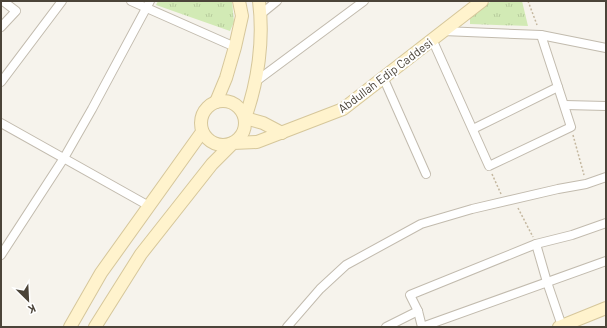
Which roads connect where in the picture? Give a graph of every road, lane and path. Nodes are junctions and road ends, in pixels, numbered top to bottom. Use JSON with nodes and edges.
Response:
{"nodes":[{"id":1,"x":3,"y":1,"type":"edge"},
{"id":2,"x":62,"y":1,"type":"edge"},
{"id":3,"x":131,"y":1,"type":"edge"},
{"id":4,"x":239,"y":1,"type":"edge"},
{"id":5,"x":259,"y":1,"type":"edge"},
{"id":6,"x":277,"y":1,"type":"edge"},
{"id":7,"x":364,"y":1,"type":"edge"},
{"id":8,"x":482,"y":1,"type":"edge"},
{"id":9,"x":528,"y":1,"type":"edge"},
{"id":10,"x":148,"y":4,"type":"edge"},
{"id":11,"x":261,"y":14,"type":"junction"},
{"id":12,"x":1,"y":27,"type":"edge"},
{"id":13,"x":442,"y":31,"type":"junction"},
{"id":14,"x":541,"y":35,"type":"junction"},
{"id":15,"x":432,"y":39,"type":"junction"},
{"id":16,"x":235,"y":47,"type":"junction"},
{"id":17,"x":606,"y":48,"type":"edge"},
{"id":18,"x":383,"y":78,"type":"junction"},
{"id":19,"x":1,"y":82,"type":"edge"},
{"id":20,"x":255,"y":82,"type":"junction"},
{"id":21,"x":558,"y":87,"type":"junction"},
{"id":22,"x":216,"y":102,"type":"junction"},
{"id":23,"x":565,"y":105,"type":"junction"},
{"id":24,"x":606,"y":106,"type":"edge"},
{"id":25,"x":245,"y":118,"type":"junction"},
{"id":26,"x":1,"y":123,"type":"edge"},
{"id":27,"x":571,"y":127,"type":"junction"},
{"id":28,"x":473,"y":129,"type":"junction"},
{"id":29,"x":202,"y":132,"type":"junction"},
{"id":30,"x":282,"y":133,"type":"junction"},
{"id":31,"x":233,"y":143,"type":"junction"},
{"id":32,"x":64,"y":158,"type":"junction"},
{"id":33,"x":489,"y":166,"type":"junction"},
{"id":34,"x":426,"y":174,"type":"dead end"},
{"id":35,"x":606,"y":177,"type":"edge"},
{"id":36,"x":586,"y":184,"type":"junction"},
{"id":37,"x":514,"y":199,"type":"junction"},
{"id":38,"x":504,"y":202,"type":"junction"},
{"id":39,"x":149,"y":206,"type":"junction"},
{"id":40,"x":606,"y":223,"type":"edge"},
{"id":41,"x":536,"y":244,"type":"junction"},
{"id":42,"x":1,"y":255,"type":"edge"},
{"id":43,"x":606,"y":261,"type":"edge"},
{"id":44,"x":547,"y":282,"type":"junction"},
{"id":45,"x":606,"y":308,"type":"edge"},
{"id":46,"x":418,"y":311,"type":"junction"},
{"id":47,"x":561,"y":326,"type":"edge"},
{"id":48,"x":70,"y":327,"type":"edge"},
{"id":49,"x":94,"y":327,"type":"edge"},
{"id":50,"x":287,"y":327,"type":"edge"},
{"id":51,"x":386,"y":327,"type":"edge"},
{"id":52,"x":422,"y":327,"type":"edge"}],
"edges":[{"from":1,"to":12,"type":"street"},
{"from":2,"to":19,"type":"street"},
{"from":3,"to":10,"type":"street"},
{"from":4,"to":16,"type":"main road"},
{"from":5,"to":11,"type":"main road"},
{"from":6,"to":11,"type":"street"},
{"from":7,"to":20,"type":"street"},
{"from":8,"to":13,"type":"main road","name":"Abdullah Edip Caddesi"},
{"from":9,"to":14,"type":"path"},
{"from":10,"to":16,"type":"street"},
{"from":10,"to":32,"type":"street"},
{"from":11,"to":20,"type":"main road"},
{"from":13,"to":14,"type":"street"},
{"from":13,"to":15,"type":"main road","name":"Abdullah Edip Caddesi"},
{"from":14,"to":17,"type":"street"},
{"from":14,"to":21,"type":"street"},
{"from":15,"to":18,"type":"main road","name":"Abdullah Edip Caddesi"},
{"from":15,"to":28,"type":"street"},
{"from":16,"to":22,"type":"main road"},
{"from":18,"to":30,"type":"main road","name":"Abdullah Edip Caddesi"},
{"from":18,"to":34,"type":"street"},
{"from":20,"to":25,"type":"main road"},
{"from":21,"to":23,"type":"street"},
{"from":21,"to":28,"type":"street"},
{"from":22,"to":25,"type":"main road"},
{"from":22,"to":29,"type":"main road"},
{"from":23,"to":24,"type":"street"},
{"from":23,"to":27,"type":"street"},
{"from":25,"to":30,"type":"main road"},
{"from":25,"to":31,"type":"main road"},
{"from":26,"to":32,"type":"street"},
{"from":27,"to":33,"type":"street"},
{"from":27,"to":36,"type":"path"},
{"from":28,"to":33,"type":"street"},
{"from":29,"to":31,"type":"main road"},
{"from":29,"to":39,"type":"main road"},
{"from":30,"to":31,"type":"main road","name":"Abdullah Edip Caddesi"},
{"from":31,"to":49,"type":"main road"},
{"from":32,"to":39,"type":"street"},
{"from":32,"to":42,"type":"street"},
{"from":33,"to":38,"type":"path"},
{"from":35,"to":36,"type":"street"},
{"from":36,"to":37,"type":"street"},
{"from":37,"to":38,"type":"street"},
{"from":37,"to":41,"type":"path"},
{"from":38,"to":50,"type":"street"},
{"from":39,"to":48,"type":"main road"},
{"from":40,"to":41,"type":"street"},
{"from":41,"to":44,"type":"street"},
{"from":41,"to":46,"type":"street"},
{"from":43,"to":44,"type":"street"},
{"from":44,"to":47,"type":"street"},
{"from":44,"to":52,"type":"street"},
{"from":45,"to":47,"type":"main road"},
{"from":46,"to":51,"type":"street"},
{"from":46,"to":52,"type":"street"}]}
